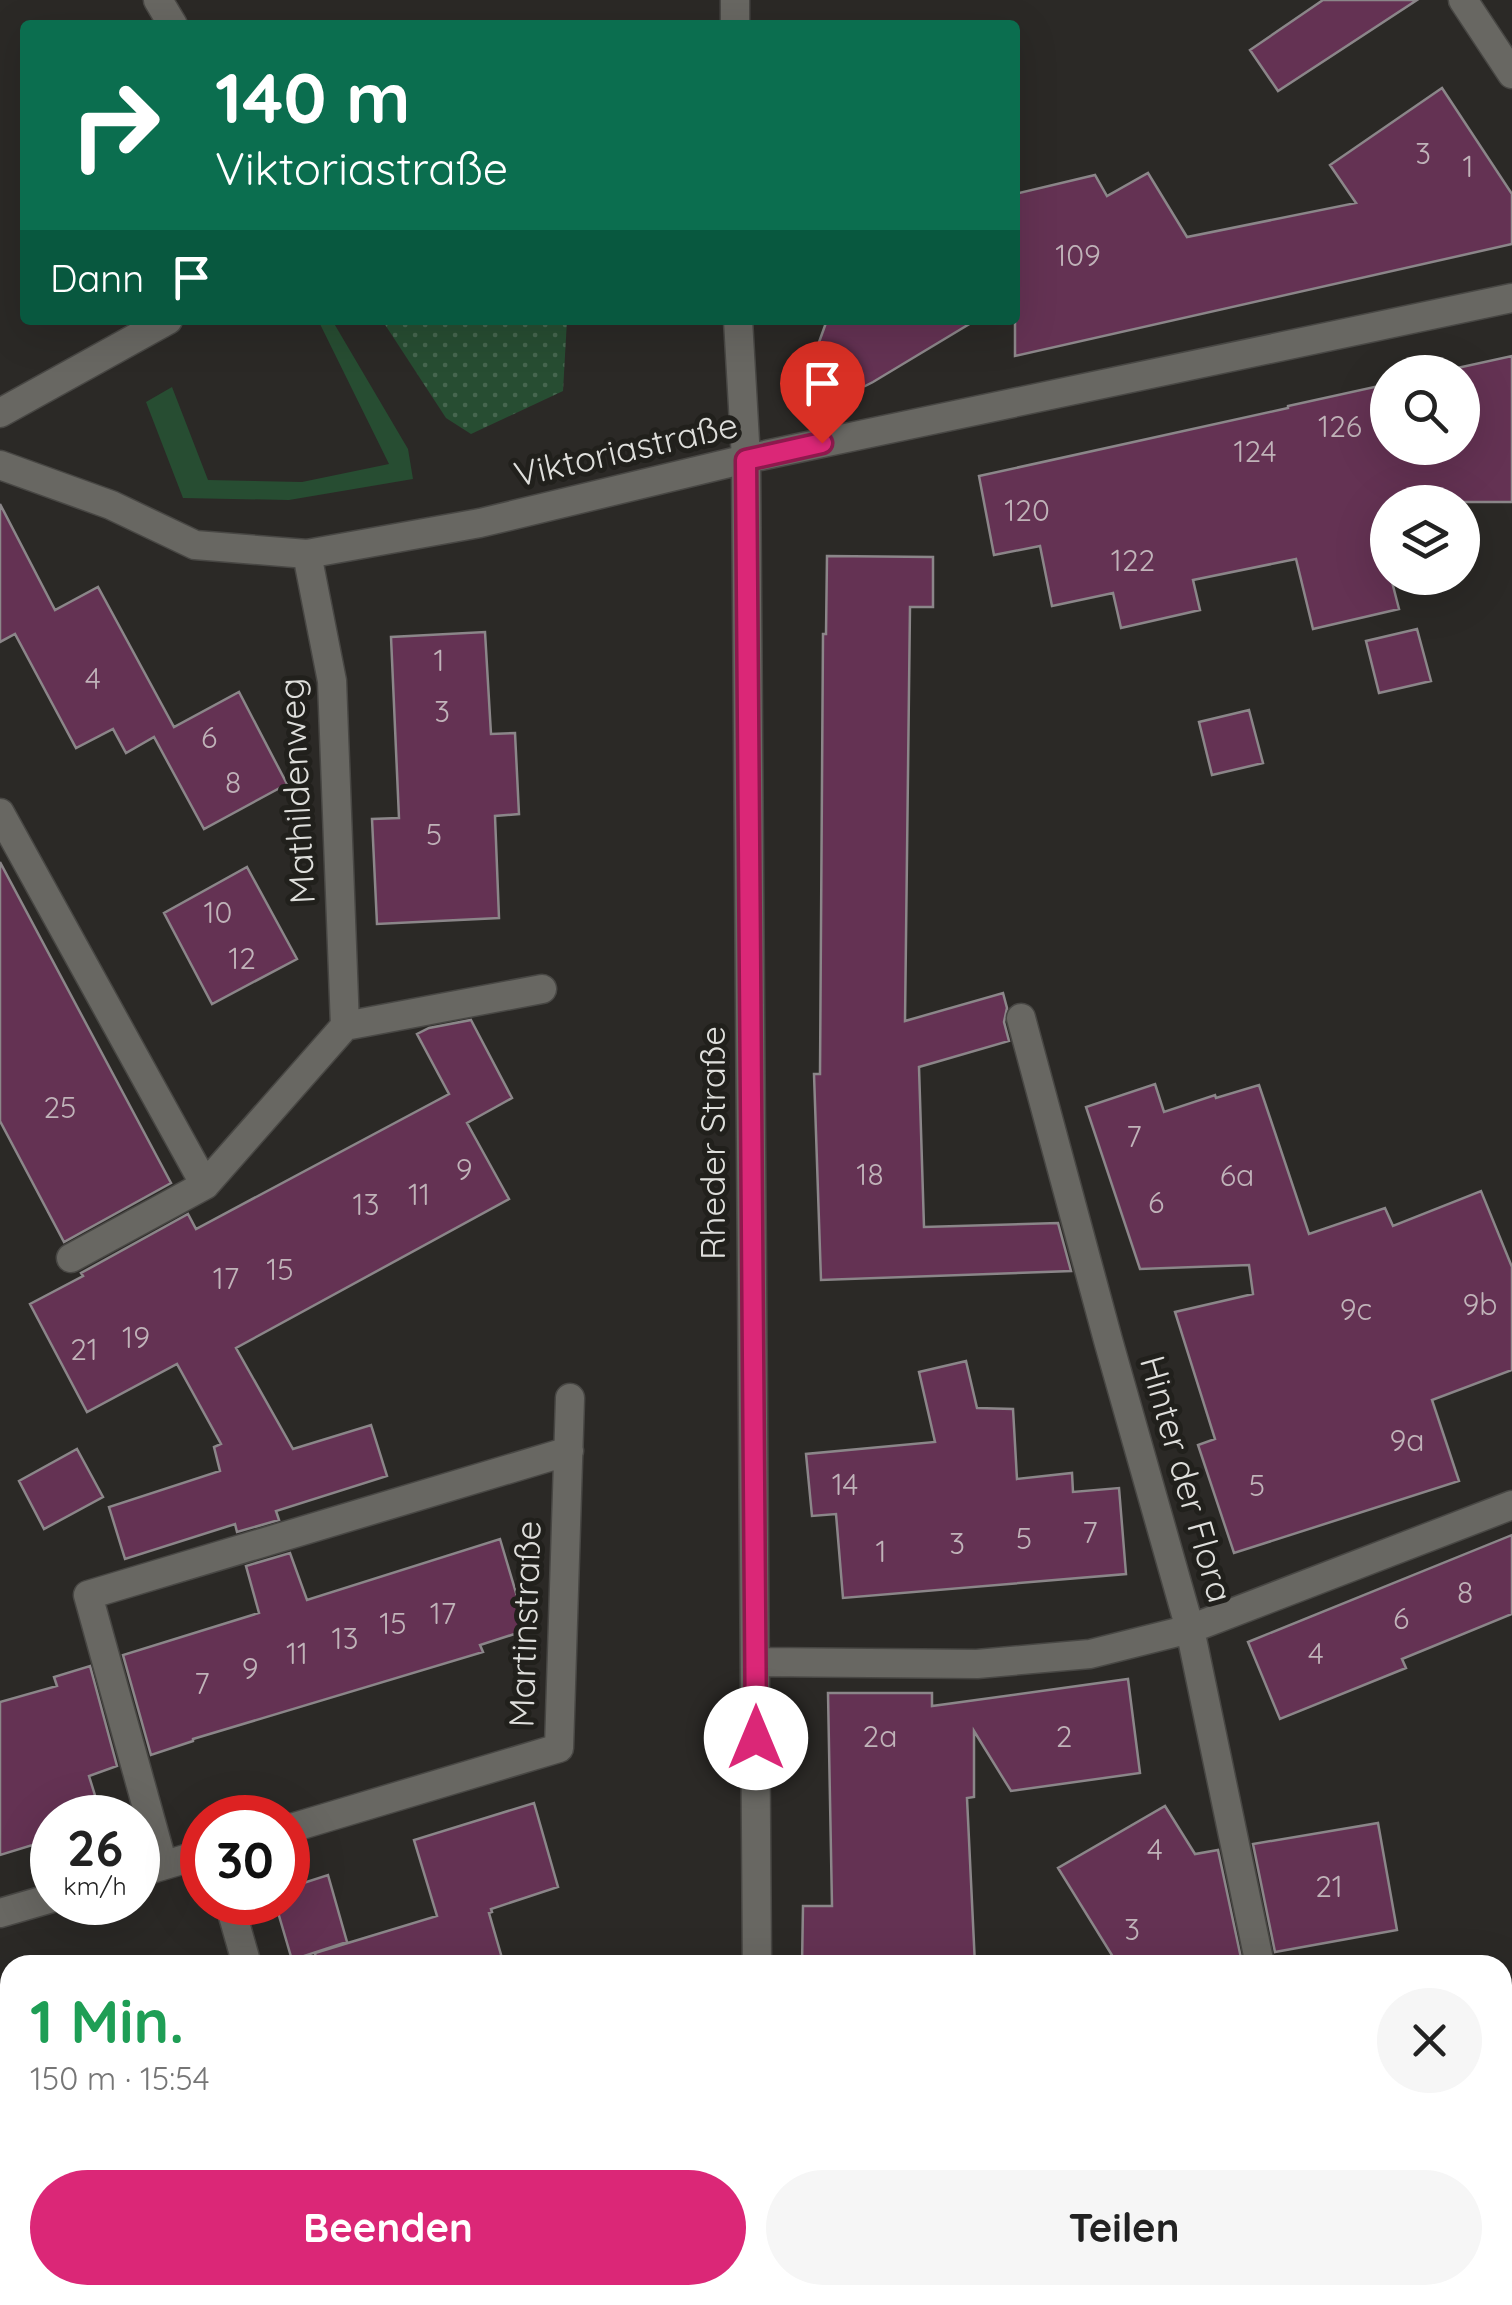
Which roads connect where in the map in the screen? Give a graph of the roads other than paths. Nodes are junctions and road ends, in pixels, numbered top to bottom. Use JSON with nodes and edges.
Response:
{"nodes":[{"id":1,"x":1463,"y":0,"type":"edge"},
{"id":2,"x":1512,"y":74,"type":"edge"},
{"id":3,"x":1512,"y":298,"type":"edge"},
{"id":4,"x":159,"y":325,"type":"edge"},
{"id":5,"x":738,"y":325,"type":"edge"},
{"id":6,"x":0,"y":413,"type":"edge"},
{"id":7,"x":746,"y":460,"type":"junction"},
{"id":8,"x":0,"y":465,"type":"edge"},
{"id":9,"x":307,"y":554,"type":"junction"},
{"id":10,"x":0,"y":813,"type":"edge"},
{"id":11,"x":542,"y":988,"type":"dead end"},
{"id":12,"x":1021,"y":1018,"type":"dead end"},
{"id":13,"x":345,"y":1026,"type":"junction"},
{"id":14,"x":205,"y":1185,"type":"junction"},
{"id":15,"x":71,"y":1258,"type":"dead end"},
{"id":16,"x":570,"y":1398,"type":"dead end"},
{"id":17,"x":569,"y":1450,"type":"junction"},
{"id":18,"x":1512,"y":1504,"type":"edge"},
{"id":19,"x":1190,"y":1629,"type":"junction"},
{"id":20,"x":756,"y":1662,"type":"junction"},
{"id":21,"x":133,"y":1795,"type":"edge"},
{"id":22,"x":310,"y":1822,"type":"edge"},
{"id":23,"x":30,"y":1905,"type":"edge"},
{"id":24,"x":0,"y":1914,"type":"edge"},
{"id":25,"x":235,"y":1925,"type":"edge"},
{"id":26,"x":244,"y":1955,"type":"edge"},
{"id":27,"x":757,"y":1955,"type":"edge"},
{"id":28,"x":1258,"y":1955,"type":"edge"}],
"edges":[{"from":1,"to":2,"type":"street"},
{"from":3,"to":7,"type":"street","name":"Viktoriastraße"},
{"from":4,"to":6,"type":"street"},
{"from":5,"to":7,"type":"street","name":"Rheder Straße"},
{"from":7,"to":9,"type":"street","name":"Viktoriastraße"},
{"from":7,"to":20,"type":"street","name":"Rheder Straße"},
{"from":8,"to":9,"type":"street","name":"Viktoriastraße"},
{"from":9,"to":13,"type":"street","name":"Mathildenweg"},
{"from":10,"to":14,"type":"street"},
{"from":11,"to":13,"type":"street"},
{"from":12,"to":19,"type":"street","name":"Hinter der Flora"},
{"from":13,"to":14,"type":"street"},
{"from":14,"to":15,"type":"street"},
{"from":16,"to":17,"type":"street","name":"Martinstraße"},
{"from":17,"to":21,"type":"street"},
{"from":17,"to":22,"type":"street","name":"Martinstraße"},
{"from":18,"to":19,"type":"street"},
{"from":19,"to":20,"type":"street"},
{"from":19,"to":28,"type":"street","name":"Hinter der Flora"},
{"from":20,"to":27,"type":"street","name":"Rheder Straße"},
{"from":23,"to":24,"type":"street"},
{"from":25,"to":26,"type":"street"}]}
